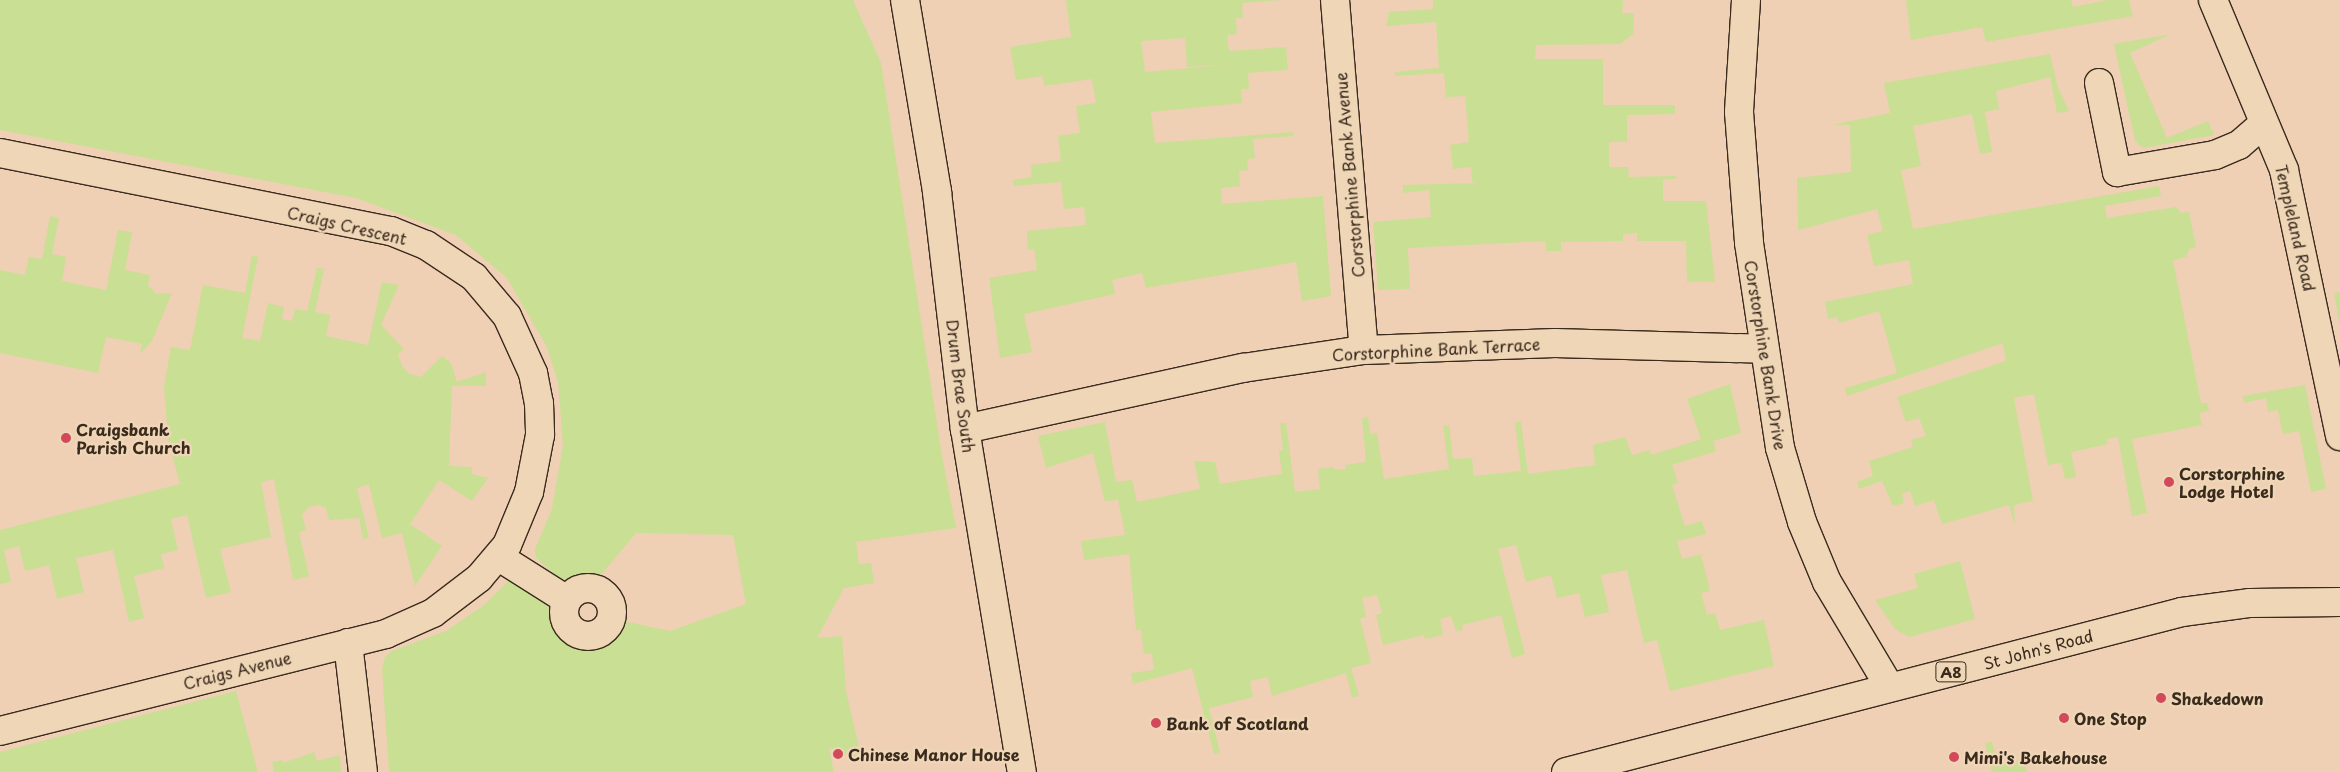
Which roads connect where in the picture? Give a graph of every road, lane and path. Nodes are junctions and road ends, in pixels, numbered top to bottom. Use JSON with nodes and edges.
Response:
{"nodes":[{"id":1,"x":905,"y":0,"type":"edge"},
{"id":2,"x":1334,"y":0,"type":"edge"},
{"id":3,"x":1746,"y":0,"type":"edge"},
{"id":4,"x":2214,"y":0,"type":"edge"},
{"id":5,"x":2099,"y":83,"type":"dead end"},
{"id":6,"x":2263,"y":124,"type":"junction"},
{"id":7,"x":0,"y":153,"type":"edge"},
{"id":8,"x":1764,"y":348,"type":"junction"},
{"id":9,"x":1364,"y":350,"type":"junction"},
{"id":10,"x":965,"y":429,"type":"junction"},
{"id":11,"x":2340,"y":436,"type":"edge"},
{"id":12,"x":499,"y":557,"type":"junction"},
{"id":13,"x":567,"y":600,"type":"dead end"},
{"id":14,"x":2340,"y":602,"type":"edge"},
{"id":15,"x":348,"y":643,"type":"junction"},
{"id":16,"x":1889,"y":686,"type":"junction"},
{"id":17,"x":0,"y":731,"type":"edge"},
{"id":18,"x":364,"y":772,"type":"edge"},
{"id":19,"x":1022,"y":772,"type":"edge"},
{"id":20,"x":1566,"y":772,"type":"edge"}],
"edges":[{"from":1,"to":10,"type":"street","name":"Drum Brae South"},
{"from":2,"to":9,"type":"street","name":"Corstorphine Bank Avenue"},
{"from":3,"to":8,"type":"street","name":"Corstorphine Bank Drive"},
{"from":4,"to":6,"type":"street","name":"Templeland Road"},
{"from":5,"to":6,"type":"street"},
{"from":6,"to":11,"type":"street","name":"Templeland Road"},
{"from":7,"to":12,"type":"street","name":"Craigs Crescent"},
{"from":8,"to":9,"type":"street","name":"Corstorphine Bank Terrace"},
{"from":8,"to":16,"type":"street","name":"Corstorphine Bank Drive"},
{"from":9,"to":10,"type":"street","name":"Corstorphine Bank Terrace"},
{"from":10,"to":19,"type":"street","name":"Drum Brae South"},
{"from":12,"to":13,"type":"street"},
{"from":12,"to":15,"type":"street","name":"Craigs Crescent"},
{"from":14,"to":16,"type":"street","name":"St John's Road","number":"A8"},
{"from":15,"to":17,"type":"street","name":"Craigs Avenue"},
{"from":15,"to":18,"type":"street"},
{"from":16,"to":20,"type":"street","name":"St John's Road","number":"A8"}]}
